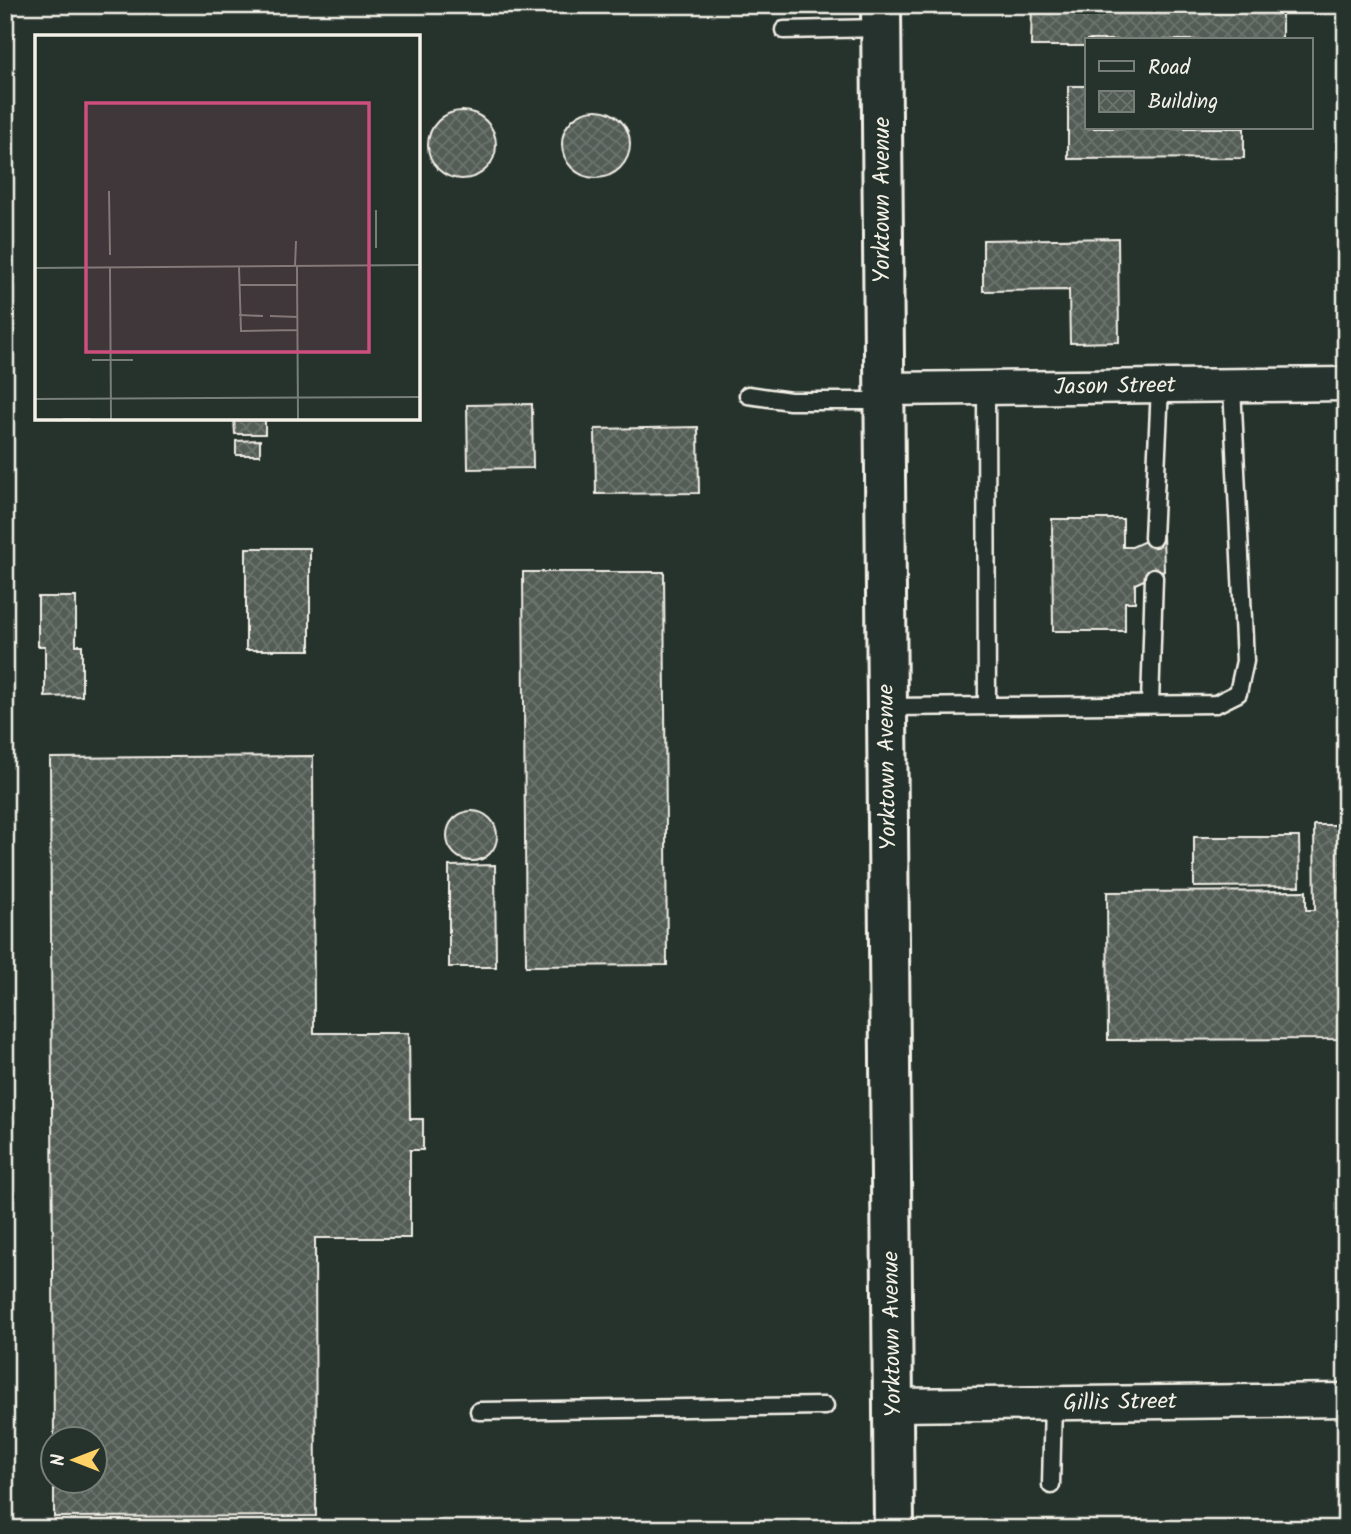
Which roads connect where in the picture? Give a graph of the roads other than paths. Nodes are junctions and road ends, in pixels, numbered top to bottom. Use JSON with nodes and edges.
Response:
{"nodes":[{"id":1,"x":881,"y":17,"type":"edge"},
{"id":2,"x":784,"y":30,"type":"dead end"},
{"id":3,"x":1346,"y":384,"type":"edge"},
{"id":4,"x":1232,"y":386,"type":"junction"},
{"id":5,"x":1160,"y":387,"type":"junction"},
{"id":6,"x":986,"y":388,"type":"junction"},
{"id":7,"x":748,"y":395,"type":"dead end"},
{"id":8,"x":884,"y":395,"type":"junction"},
{"id":9,"x":1153,"y":538,"type":"dead end"},
{"id":10,"x":1154,"y":577,"type":"dead end"},
{"id":11,"x":1150,"y":704,"type":"junction"},
{"id":12,"x":987,"y":705,"type":"junction"},
{"id":13,"x":887,"y":707,"type":"junction"},
{"id":14,"x":1346,"y":1400,"type":"edge"},
{"id":15,"x":1053,"y":1403,"type":"junction"},
{"id":16,"x":893,"y":1405,"type":"junction"},
{"id":17,"x":825,"y":1406,"type":"dead end"},
{"id":18,"x":479,"y":1411,"type":"dead end"},
{"id":19,"x":1051,"y":1485,"type":"dead end"},
{"id":20,"x":894,"y":1529,"type":"edge"}],
"edges":[{"from":1,"to":2,"type":"lane"},
{"from":1,"to":8,"type":"main road","name":"Yorktown Avenue"},
{"from":3,"to":4,"type":"street","name":"Jason Street"},
{"from":4,"to":5,"type":"street","name":"Jason Street"},
{"from":4,"to":11,"type":"lane"},
{"from":5,"to":6,"type":"street","name":"Jason Street"},
{"from":5,"to":9,"type":"lane"},
{"from":6,"to":8,"type":"street","name":"Jason Street"},
{"from":6,"to":12,"type":"lane"},
{"from":7,"to":8,"type":"lane"},
{"from":8,"to":13,"type":"main road","name":"Yorktown Avenue"},
{"from":10,"to":11,"type":"lane"},
{"from":11,"to":12,"type":"lane"},
{"from":12,"to":13,"type":"lane"},
{"from":13,"to":16,"type":"main road","name":"Yorktown Avenue"},
{"from":14,"to":15,"type":"street","name":"Gillis Street"},
{"from":15,"to":16,"type":"street","name":"Gillis Street"},
{"from":15,"to":19,"type":"lane"},
{"from":16,"to":20,"type":"main road","name":"Yorktown Avenue"},
{"from":17,"to":18,"type":"lane"}]}
